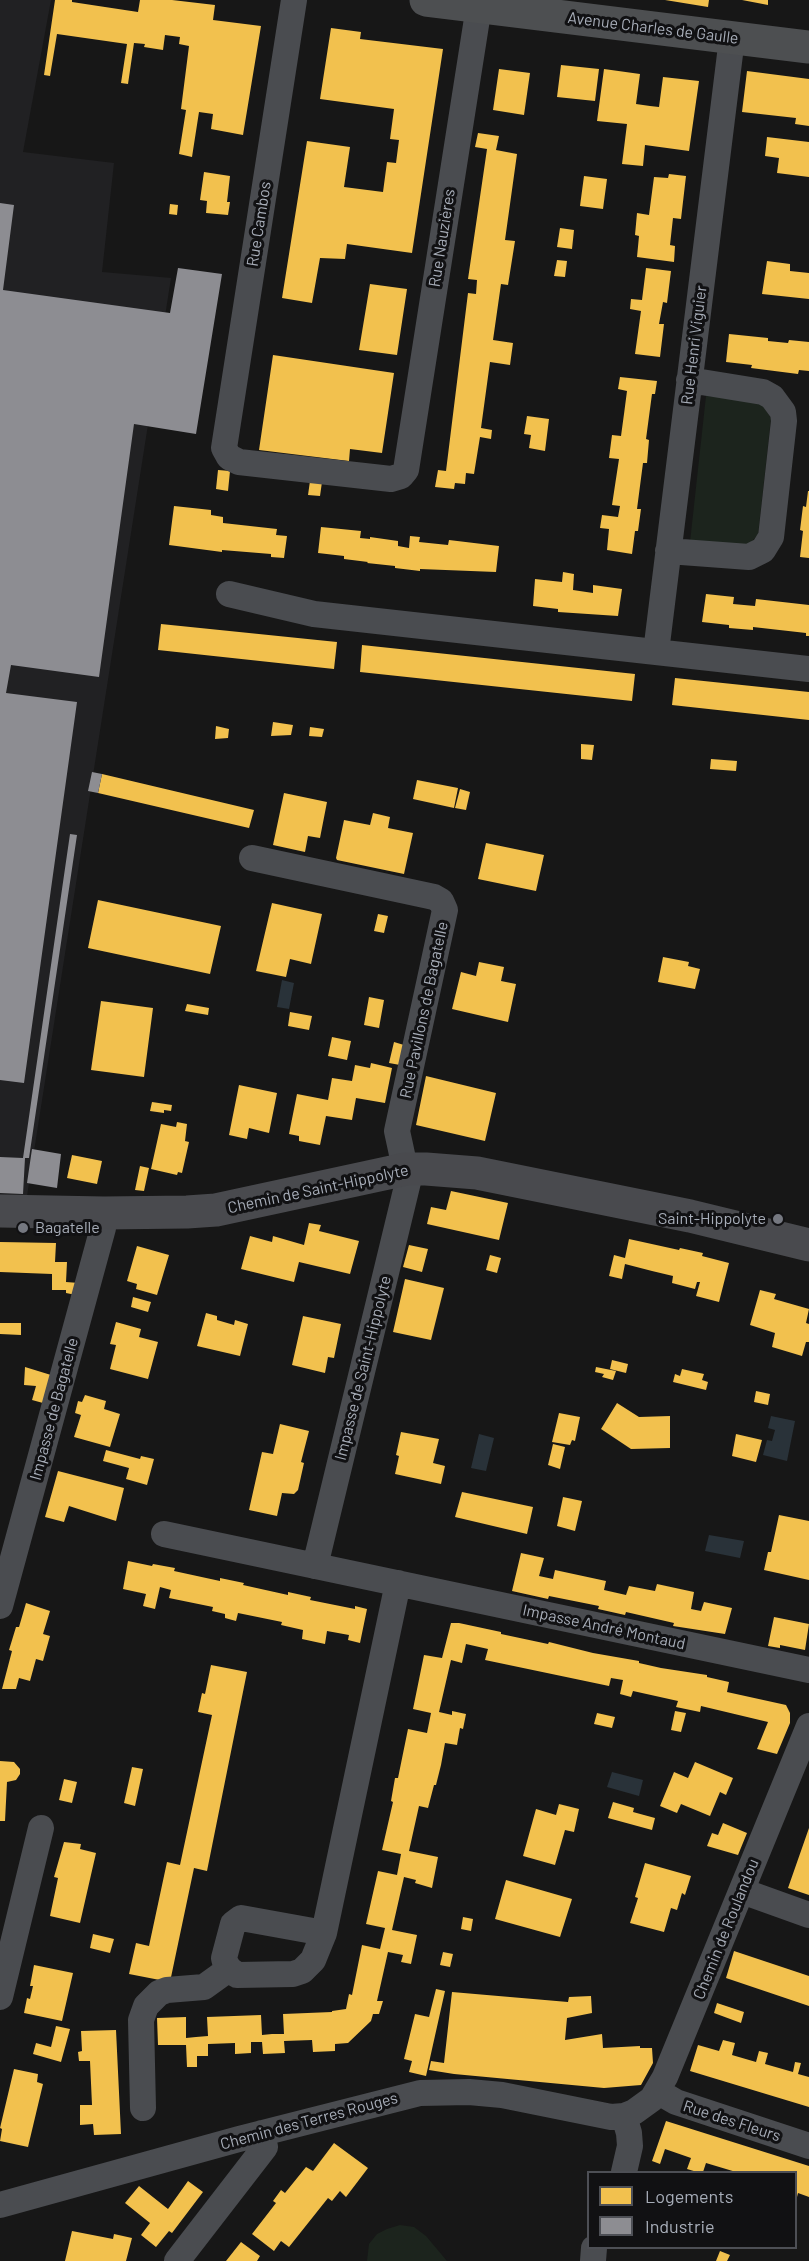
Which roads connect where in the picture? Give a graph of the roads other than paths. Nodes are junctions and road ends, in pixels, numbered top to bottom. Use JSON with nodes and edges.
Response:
{"nodes":[{"id":1,"x":294,"y":0,"type":"edge"},
{"id":2,"x":426,"y":0,"type":"edge"},
{"id":3,"x":478,"y":6,"type":"junction"},
{"id":4,"x":732,"y":38,"type":"junction"},
{"id":5,"x":809,"y":47,"type":"edge"},
{"id":6,"x":689,"y":380,"type":"junction"},
{"id":7,"x":406,"y":470,"type":"joint"},
{"id":8,"x":668,"y":551,"type":"junction"},
{"id":9,"x":229,"y":594,"type":"dead end"},
{"id":10,"x":656,"y":652,"type":"junction"},
{"id":11,"x":809,"y":669,"type":"edge"},
{"id":12,"x":252,"y":858,"type":"dead end"},
{"id":13,"x":406,"y":1169,"type":"junction"},
{"id":14,"x":0,"y":1210,"type":"edge"},
{"id":15,"x":104,"y":1213,"type":"junction"},
{"id":16,"x":809,"y":1245,"type":"edge"},
{"id":17,"x":164,"y":1534,"type":"dead end"},
{"id":18,"x":315,"y":1566,"type":"junction"},
{"id":19,"x":398,"y":1583,"type":"junction"},
{"id":20,"x":0,"y":1606,"type":"edge"},
{"id":21,"x":809,"y":1670,"type":"edge"},
{"id":22,"x":809,"y":1726,"type":"edge"},
{"id":23,"x":41,"y":1828,"type":"dead end"},
{"id":24,"x":742,"y":1891,"type":"junction"},
{"id":25,"x":809,"y":1915,"type":"edge"},
{"id":26,"x":324,"y":1933,"type":"junction"},
{"id":27,"x":229,"y":1969,"type":"junction"},
{"id":28,"x":0,"y":1997,"type":"edge"},
{"id":29,"x":657,"y":2091,"type":"junction"},
{"id":30,"x":144,"y":2108,"type":"dead end"},
{"id":31,"x":624,"y":2116,"type":"junction"},
{"id":32,"x":262,"y":2133,"type":"junction"},
{"id":33,"x":809,"y":2146,"type":"edge"},
{"id":34,"x":624,"y":2171,"type":"edge"},
{"id":35,"x":0,"y":2205,"type":"edge"},
{"id":36,"x":177,"y":2261,"type":"edge"}],
"edges":[{"from":1,"to":7,"type":"street","name":"Rue Cambos"},
{"from":2,"to":3,"type":"main road","name":"Avenue Charles de Gaulle"},
{"from":3,"to":4,"type":"main road","name":"Avenue Charles de Gaulle"},
{"from":3,"to":7,"type":"street","name":"Rue Nauzières"},
{"from":4,"to":5,"type":"main road","name":"Avenue Charles de Gaulle"},
{"from":4,"to":6,"type":"street","name":"Rue Henri Viguier"},
{"from":6,"to":8,"type":"street","name":"Rue Henri Viguier"},
{"from":6,"to":8,"type":"street"},
{"from":8,"to":10,"type":"street","name":"Rue Henri Viguier"},
{"from":9,"to":10,"type":"street"},
{"from":10,"to":11,"type":"street"},
{"from":12,"to":13,"type":"street","name":"Rue Pavillons de Bagatelle"},
{"from":13,"to":15,"type":"street","name":"Chemin de Saint-Hippolyte"},
{"from":13,"to":16,"type":"street","name":"Chemin de Saint-Hippolyte"},
{"from":13,"to":18,"type":"street","name":"Impasse de Saint-Hippolyte"},
{"from":14,"to":15,"type":"street","name":"Chemin de Saint-Hippolyte"},
{"from":15,"to":20,"type":"street","name":"Impasse de Bagatelle"},
{"from":17,"to":18,"type":"street","name":"Impasse André Montaud"},
{"from":18,"to":19,"type":"street","name":"Impasse André Montaud"},
{"from":19,"to":21,"type":"street","name":"Impasse André Montaud"},
{"from":19,"to":26,"type":"street"},
{"from":22,"to":24,"type":"street","name":"Chemin de Roulandou"},
{"from":23,"to":28,"type":"street"},
{"from":24,"to":25,"type":"street"},
{"from":24,"to":29,"type":"street","name":"Chemin de Roulandou"},
{"from":26,"to":27,"type":"street"},
{"from":26,"to":27,"type":"street"},
{"from":27,"to":30,"type":"street"},
{"from":29,"to":31,"type":"street","name":"Chemin de Roulandou"},
{"from":29,"to":33,"type":"street","name":"Rue des Fleurs"},
{"from":31,"to":32,"type":"street","name":"Chemin des Terres Rouges"},
{"from":31,"to":34,"type":"street"},
{"from":32,"to":35,"type":"street","name":"Chemin des Terres Rouges"},
{"from":32,"to":36,"type":"street"}]}
